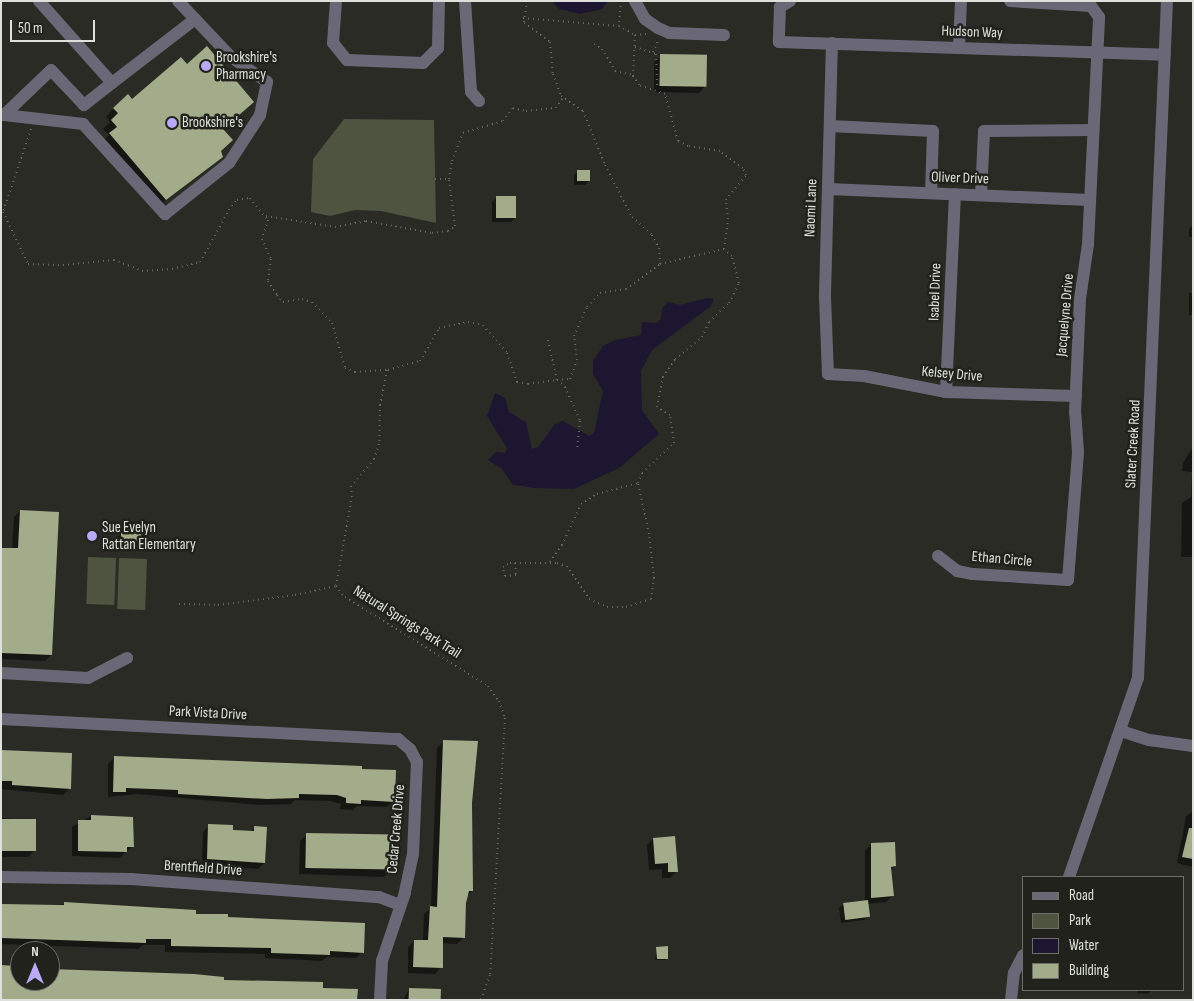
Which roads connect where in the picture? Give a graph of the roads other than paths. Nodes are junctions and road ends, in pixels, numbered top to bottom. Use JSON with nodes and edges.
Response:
{"nodes":[{"id":1,"x":39,"y":1,"type":"edge"},
{"id":2,"x":178,"y":1,"type":"edge"},
{"id":3,"x":336,"y":1,"type":"edge"},
{"id":4,"x":439,"y":1,"type":"edge"},
{"id":5,"x":465,"y":1,"type":"edge"},
{"id":6,"x":635,"y":1,"type":"edge"},
{"id":7,"x":790,"y":1,"type":"edge"},
{"id":8,"x":961,"y":1,"type":"edge"},
{"id":9,"x":1010,"y":1,"type":"edge"},
{"id":10,"x":1167,"y":1,"type":"edge"},
{"id":11,"x":195,"y":19,"type":"junction"},
{"id":12,"x":724,"y":35,"type":"dead end"},
{"id":13,"x":832,"y":43,"type":"junction"},
{"id":14,"x":959,"y":47,"type":"junction"},
{"id":15,"x":1096,"y":52,"type":"junction"},
{"id":16,"x":1165,"y":55,"type":"junction"},
{"id":17,"x":112,"y":83,"type":"junction"},
{"id":18,"x":479,"y":101,"type":"dead end"},
{"id":19,"x":84,"y":105,"type":"junction"},
{"id":20,"x":83,"y":124,"type":"junction"},
{"id":21,"x":830,"y":126,"type":"junction"},
{"id":22,"x":1093,"y":130,"type":"junction"},
{"id":23,"x":828,"y":189,"type":"junction"},
{"id":24,"x":931,"y":193,"type":"junction"},
{"id":25,"x":955,"y":194,"type":"junction"},
{"id":26,"x":981,"y":195,"type":"junction"},
{"id":27,"x":1090,"y":200,"type":"junction"},
{"id":28,"x":828,"y":374,"type":"joint"},
{"id":29,"x":946,"y":392,"type":"junction"},
{"id":30,"x":1076,"y":396,"type":"junction"},
{"id":31,"x":938,"y":556,"type":"dead end"},
{"id":32,"x":1068,"y":580,"type":"joint"},
{"id":33,"x":127,"y":658,"type":"dead end"},
{"id":34,"x":1,"y":673,"type":"edge"},
{"id":35,"x":1,"y":719,"type":"edge"},
{"id":36,"x":1121,"y":731,"type":"junction"},
{"id":37,"x":1193,"y":746,"type":"edge"},
{"id":38,"x":410,"y":748,"type":"joint"},
{"id":39,"x":1069,"y":876,"type":"edge"},
{"id":40,"x":1,"y":877,"type":"edge"},
{"id":41,"x":400,"y":905,"type":"junction"},
{"id":42,"x":1022,"y":957,"type":"edge"},
{"id":43,"x":380,"y":1000,"type":"edge"},
{"id":44,"x":1011,"y":1000,"type":"edge"}],
"edges":[{"from":1,"to":17,"type":"street"},
{"from":2,"to":11,"type":"street"},
{"from":3,"to":4,"type":"street"},
{"from":5,"to":18,"type":"street"},
{"from":6,"to":12,"type":"street"},
{"from":7,"to":13,"type":"street","name":"Hudson Way"},
{"from":8,"to":14,"type":"street"},
{"from":9,"to":15,"type":"street","name":"Jacquelyne Drive"},
{"from":10,"to":16,"type":"street","name":"Slater Creek Road"},
{"from":11,"to":17,"type":"street"},
{"from":11,"to":20,"type":"street"},
{"from":13,"to":14,"type":"street","name":"Hudson Way"},
{"from":13,"to":21,"type":"street","name":"Naomi Lane"},
{"from":14,"to":15,"type":"street","name":"Hudson Way"},
{"from":15,"to":16,"type":"street","name":"Hudson Way"},
{"from":15,"to":22,"type":"street","name":"Jacquelyne Drive"},
{"from":16,"to":36,"type":"street","name":"Slater Creek Road"},
{"from":17,"to":19,"type":"street"},
{"from":19,"to":20,"type":"street"},
{"from":19,"to":20,"type":"street"},
{"from":21,"to":23,"type":"street","name":"Naomi Lane"},
{"from":21,"to":24,"type":"street"},
{"from":22,"to":26,"type":"street"},
{"from":22,"to":27,"type":"street","name":"Jacquelyne Drive"},
{"from":23,"to":24,"type":"street","name":"Oliver Drive"},
{"from":23,"to":28,"type":"street","name":"Naomi Lane"},
{"from":24,"to":25,"type":"street","name":"Oliver Drive"},
{"from":25,"to":26,"type":"street","name":"Oliver Drive"},
{"from":25,"to":29,"type":"street","name":"Isabel Drive"},
{"from":26,"to":27,"type":"street","name":"Oliver Drive"},
{"from":27,"to":30,"type":"street","name":"Jacquelyne Drive"},
{"from":28,"to":29,"type":"street","name":"Kelsey Drive"},
{"from":29,"to":30,"type":"street","name":"Kelsey Drive"},
{"from":30,"to":32,"type":"street","name":"Jacquelyne Drive"},
{"from":31,"to":32,"type":"street","name":"Ethan Circle"},
{"from":33,"to":34,"type":"street"},
{"from":35,"to":38,"type":"street","name":"Park Vista Drive"},
{"from":36,"to":37,"type":"street"},
{"from":36,"to":39,"type":"street","name":"Slater Creek Road"},
{"from":38,"to":41,"type":"street","name":"Cedar Creek Drive"},
{"from":40,"to":41,"type":"street","name":"Brentfield Drive"},
{"from":41,"to":43,"type":"street","name":"Cedar Creek Drive"},
{"from":42,"to":44,"type":"street"}]}
